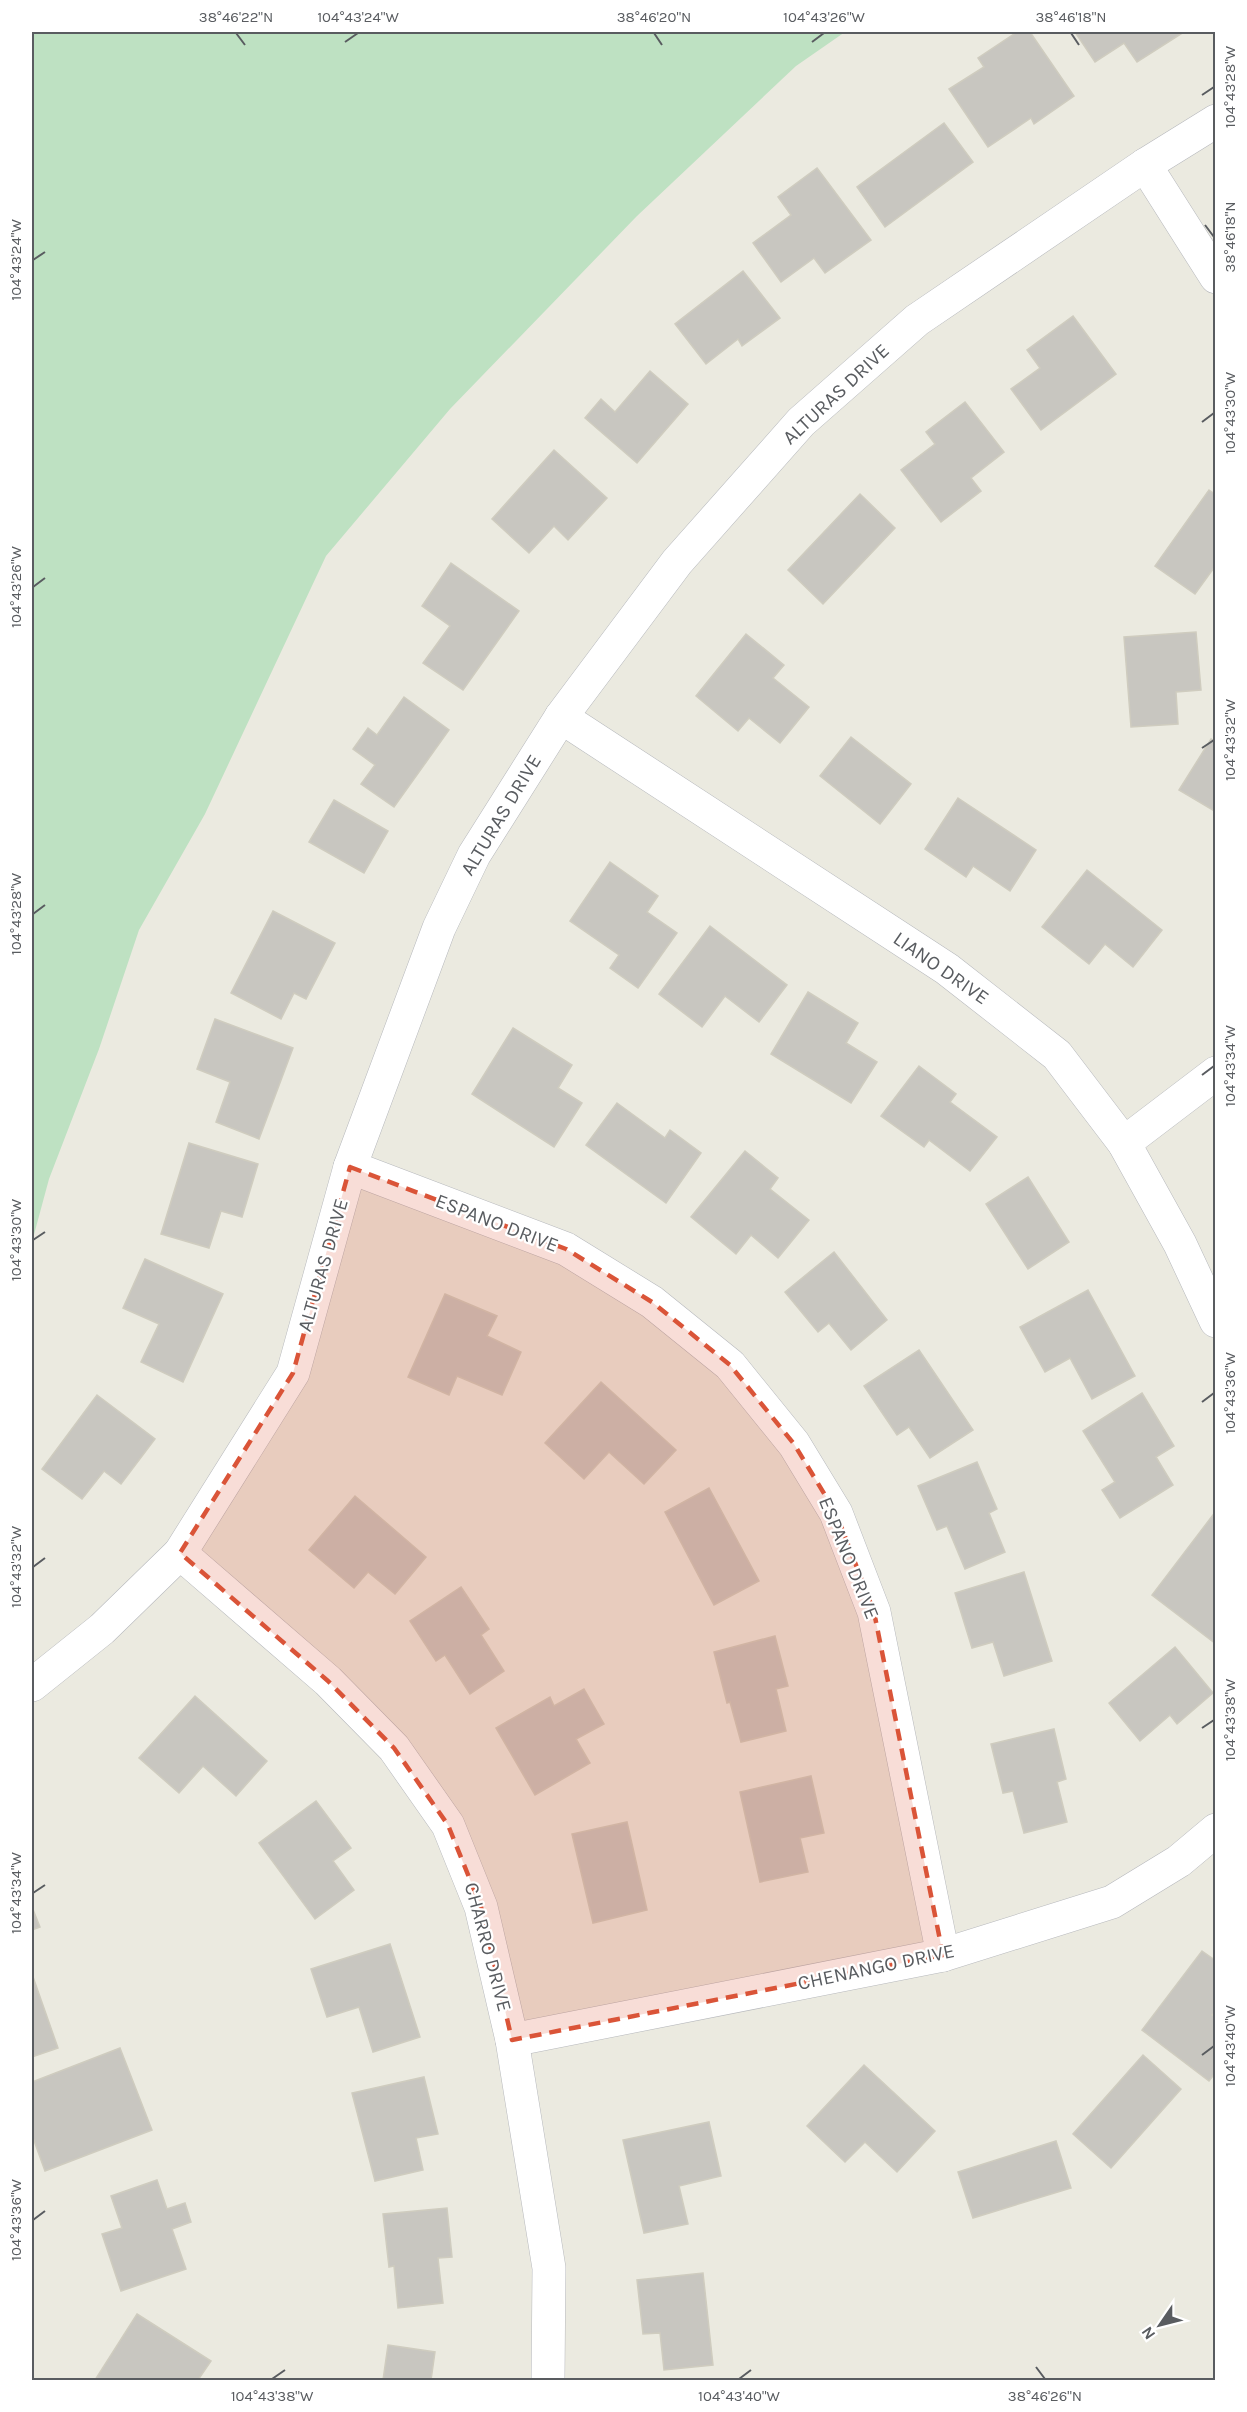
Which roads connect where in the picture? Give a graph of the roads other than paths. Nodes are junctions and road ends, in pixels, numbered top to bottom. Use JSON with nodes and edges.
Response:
{"nodes":[{"id":1,"x":1215,"y":121,"type":"edge"},
{"id":2,"x":1145,"y":165,"type":"junction"},
{"id":3,"x":1215,"y":278,"type":"edge"},
{"id":4,"x":561,"y":717,"type":"junction"},
{"id":5,"x":1215,"y":1073,"type":"edge"},
{"id":6,"x":1124,"y":1143,"type":"junction"},
{"id":7,"x":350,"y":1167,"type":"junction"},
{"id":8,"x":1215,"y":1321,"type":"edge"},
{"id":9,"x":180,"y":1553,"type":"junction"},
{"id":10,"x":32,"y":1685,"type":"edge"},
{"id":11,"x":1215,"y":1830,"type":"edge"},
{"id":12,"x":943,"y":1955,"type":"junction"},
{"id":13,"x":512,"y":2040,"type":"junction"},
{"id":14,"x":548,"y":2380,"type":"edge"}],
"edges":[{"from":1,"to":2,"type":"street","name":"ALTURAS DRIVE"},
{"from":2,"to":3,"type":"street"},
{"from":2,"to":4,"type":"street","name":"ALTURAS DRIVE"},
{"from":4,"to":6,"type":"street","name":"LIANO DRIVE"},
{"from":4,"to":7,"type":"street","name":"ALTURAS DRIVE"},
{"from":5,"to":6,"type":"street"},
{"from":6,"to":8,"type":"street","name":"LIANO DRIVE"},
{"from":7,"to":9,"type":"street","name":"ALTURAS DRIVE"},
{"from":7,"to":12,"type":"street","name":"ESPANO DRIVE"},
{"from":9,"to":10,"type":"street","name":"ALTURAS DRIVE"},
{"from":9,"to":13,"type":"street","name":"CHARRO DRIVE"},
{"from":11,"to":12,"type":"street","name":"CHENANGO DRIVE"},
{"from":12,"to":13,"type":"street","name":"CHENANGO DRIVE"},
{"from":13,"to":14,"type":"street","name":"CHARRO DRIVE"}]}
